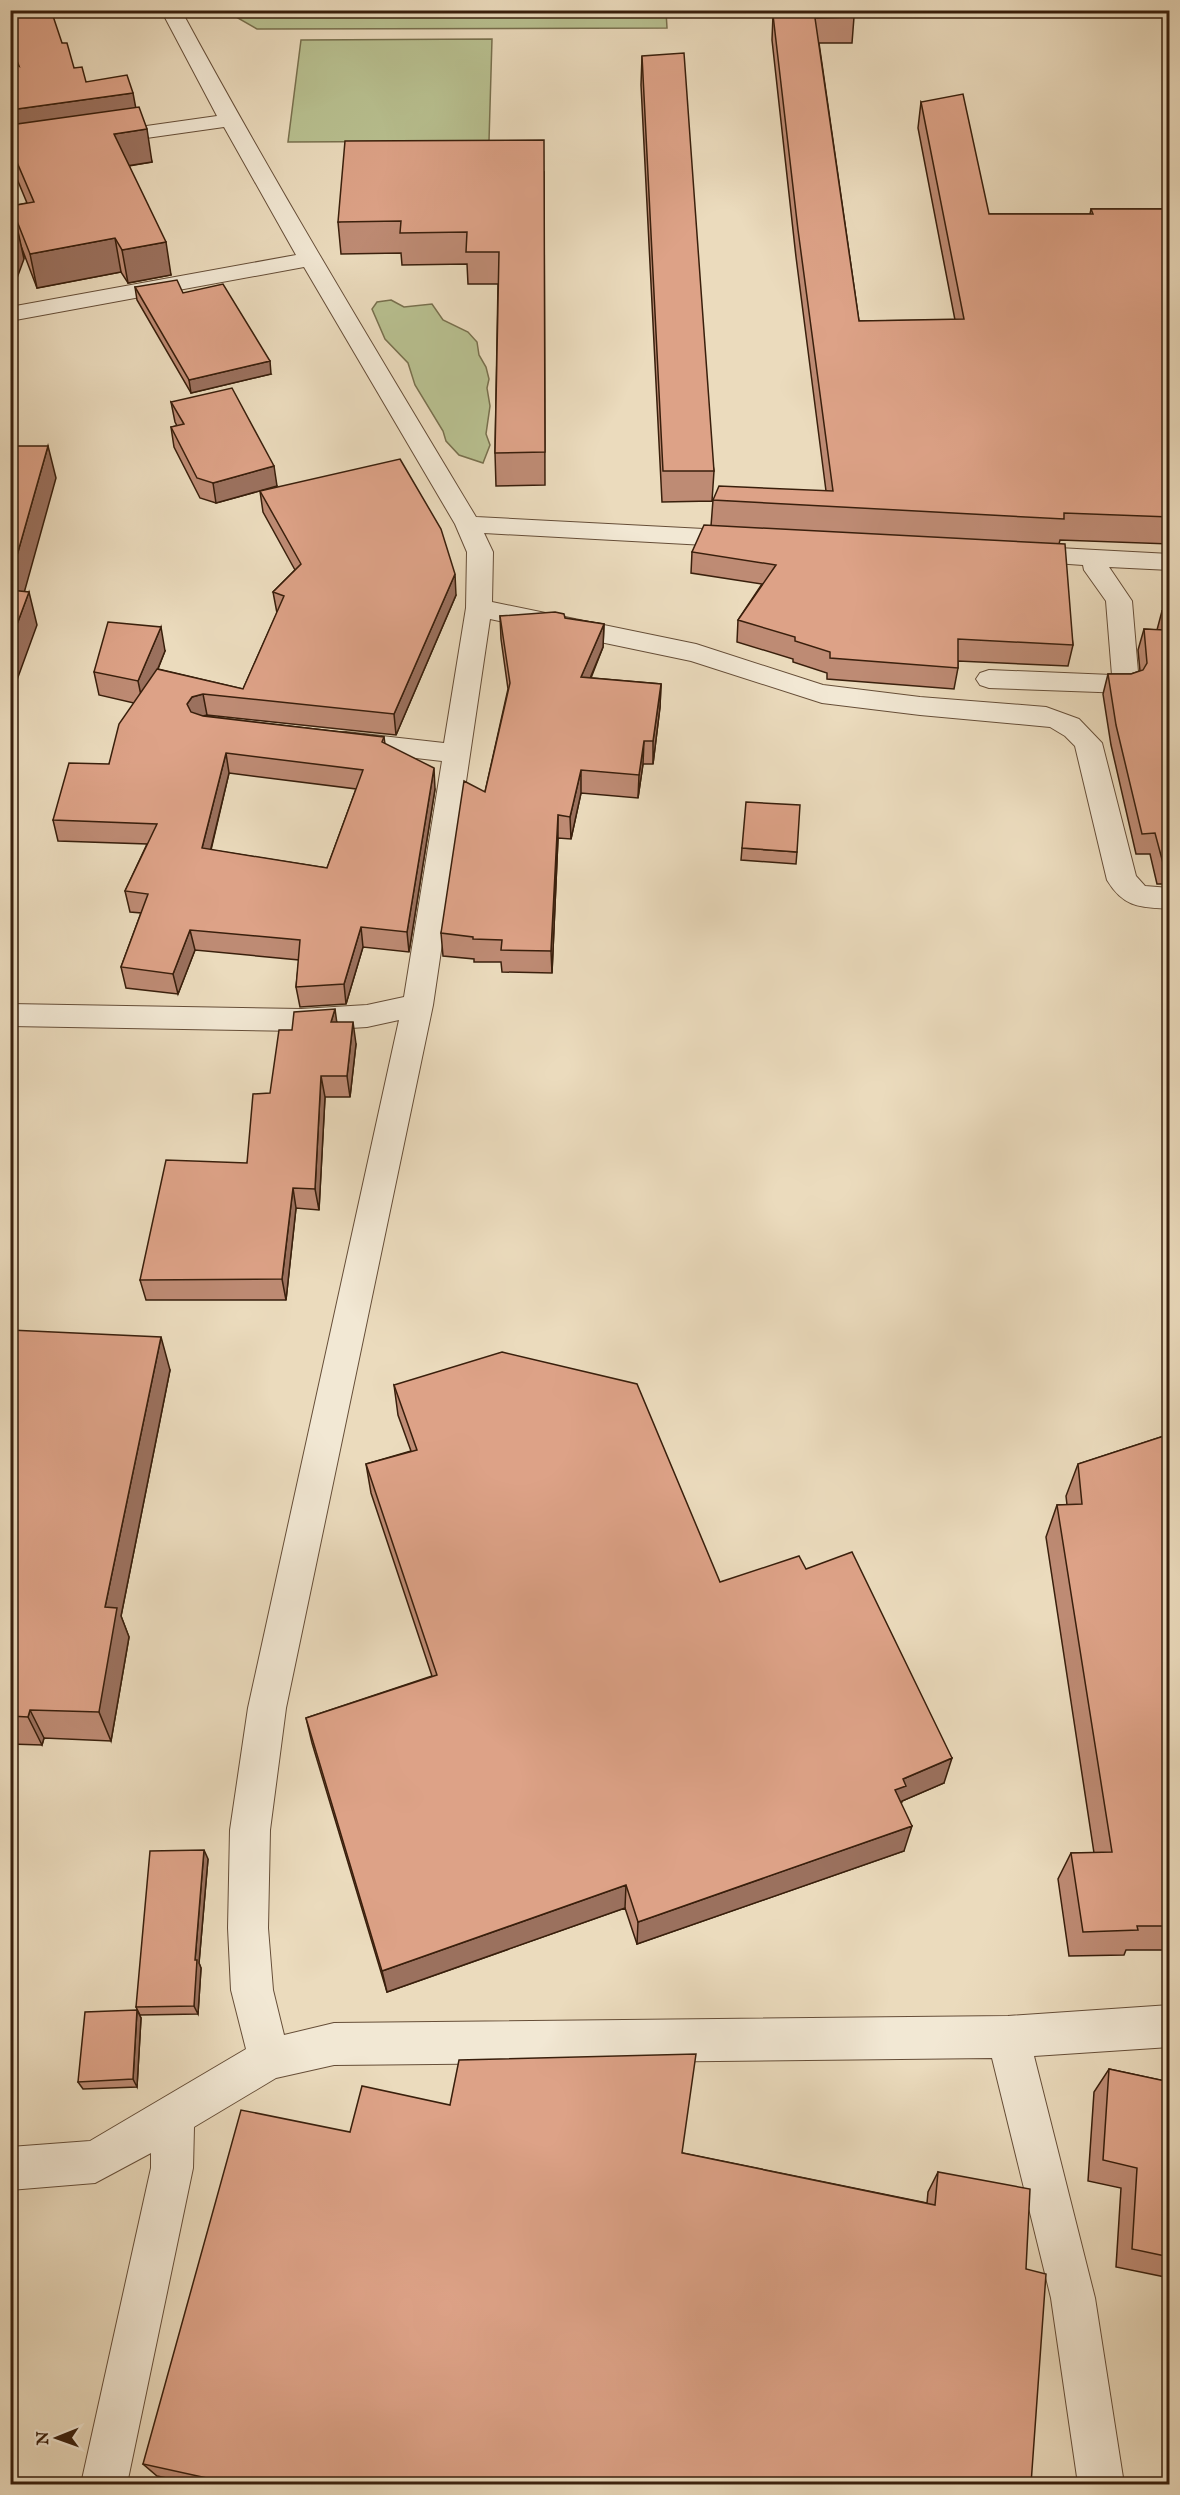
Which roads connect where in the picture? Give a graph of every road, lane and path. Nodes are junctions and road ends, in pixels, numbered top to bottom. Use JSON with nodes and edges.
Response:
{"nodes":[{"id":1,"x":171,"y":10,"type":"edge"},
{"id":2,"x":230,"y":120,"type":"junction"},
{"id":3,"x":80,"y":141,"type":"edge"},
{"id":4,"x":310,"y":259,"type":"junction"},
{"id":5,"x":10,"y":314,"type":"edge"},
{"id":6,"x":468,"y":524,"type":"junction"},
{"id":7,"x":764,"y":540,"type":"edge"},
{"id":8,"x":1000,"y":553,"type":"edge"},
{"id":9,"x":1095,"y":558,"type":"junction"},
{"id":10,"x":1170,"y":562,"type":"edge"},
{"id":11,"x":479,"y":608,"type":"junction"},
{"id":12,"x":989,"y":680,"type":"dead end"},
{"id":13,"x":321,"y":739,"type":"edge"},
{"id":14,"x":458,"y":754,"type":"junction"},
{"id":15,"x":1170,"y":899,"type":"edge"},
{"id":16,"x":418,"y":1005,"type":"junction"},
{"id":17,"x":10,"y":1015,"type":"edge"},
{"id":18,"x":1170,"y":2026,"type":"edge"},
{"id":19,"x":1008,"y":2037,"type":"junction"},
{"id":20,"x":268,"y":2059,"type":"junction"},
{"id":21,"x":173,"y":2117,"type":"junction"},
{"id":22,"x":10,"y":2169,"type":"edge"},
{"id":23,"x":104,"y":2484,"type":"edge"},
{"id":24,"x":1101,"y":2484,"type":"edge"}],
"edges":[{"from":1,"to":2,"type":"street"},
{"from":2,"to":3,"type":"street"},
{"from":2,"to":4,"type":"street"},
{"from":4,"to":5,"type":"street"},
{"from":4,"to":6,"type":"street"},
{"from":6,"to":7,"type":"street"},
{"from":6,"to":11,"type":"street"},
{"from":8,"to":9,"type":"street"},
{"from":9,"to":10,"type":"street"},
{"from":9,"to":12,"type":"street"},
{"from":11,"to":14,"type":"street"},
{"from":11,"to":15,"type":"street"},
{"from":13,"to":14,"type":"street"},
{"from":14,"to":16,"type":"street"},
{"from":16,"to":17,"type":"street"},
{"from":16,"to":20,"type":"street"},
{"from":18,"to":19,"type":"street"},
{"from":19,"to":20,"type":"street"},
{"from":19,"to":24,"type":"street"},
{"from":20,"to":21,"type":"street"},
{"from":21,"to":22,"type":"street"},
{"from":21,"to":23,"type":"street"}]}
